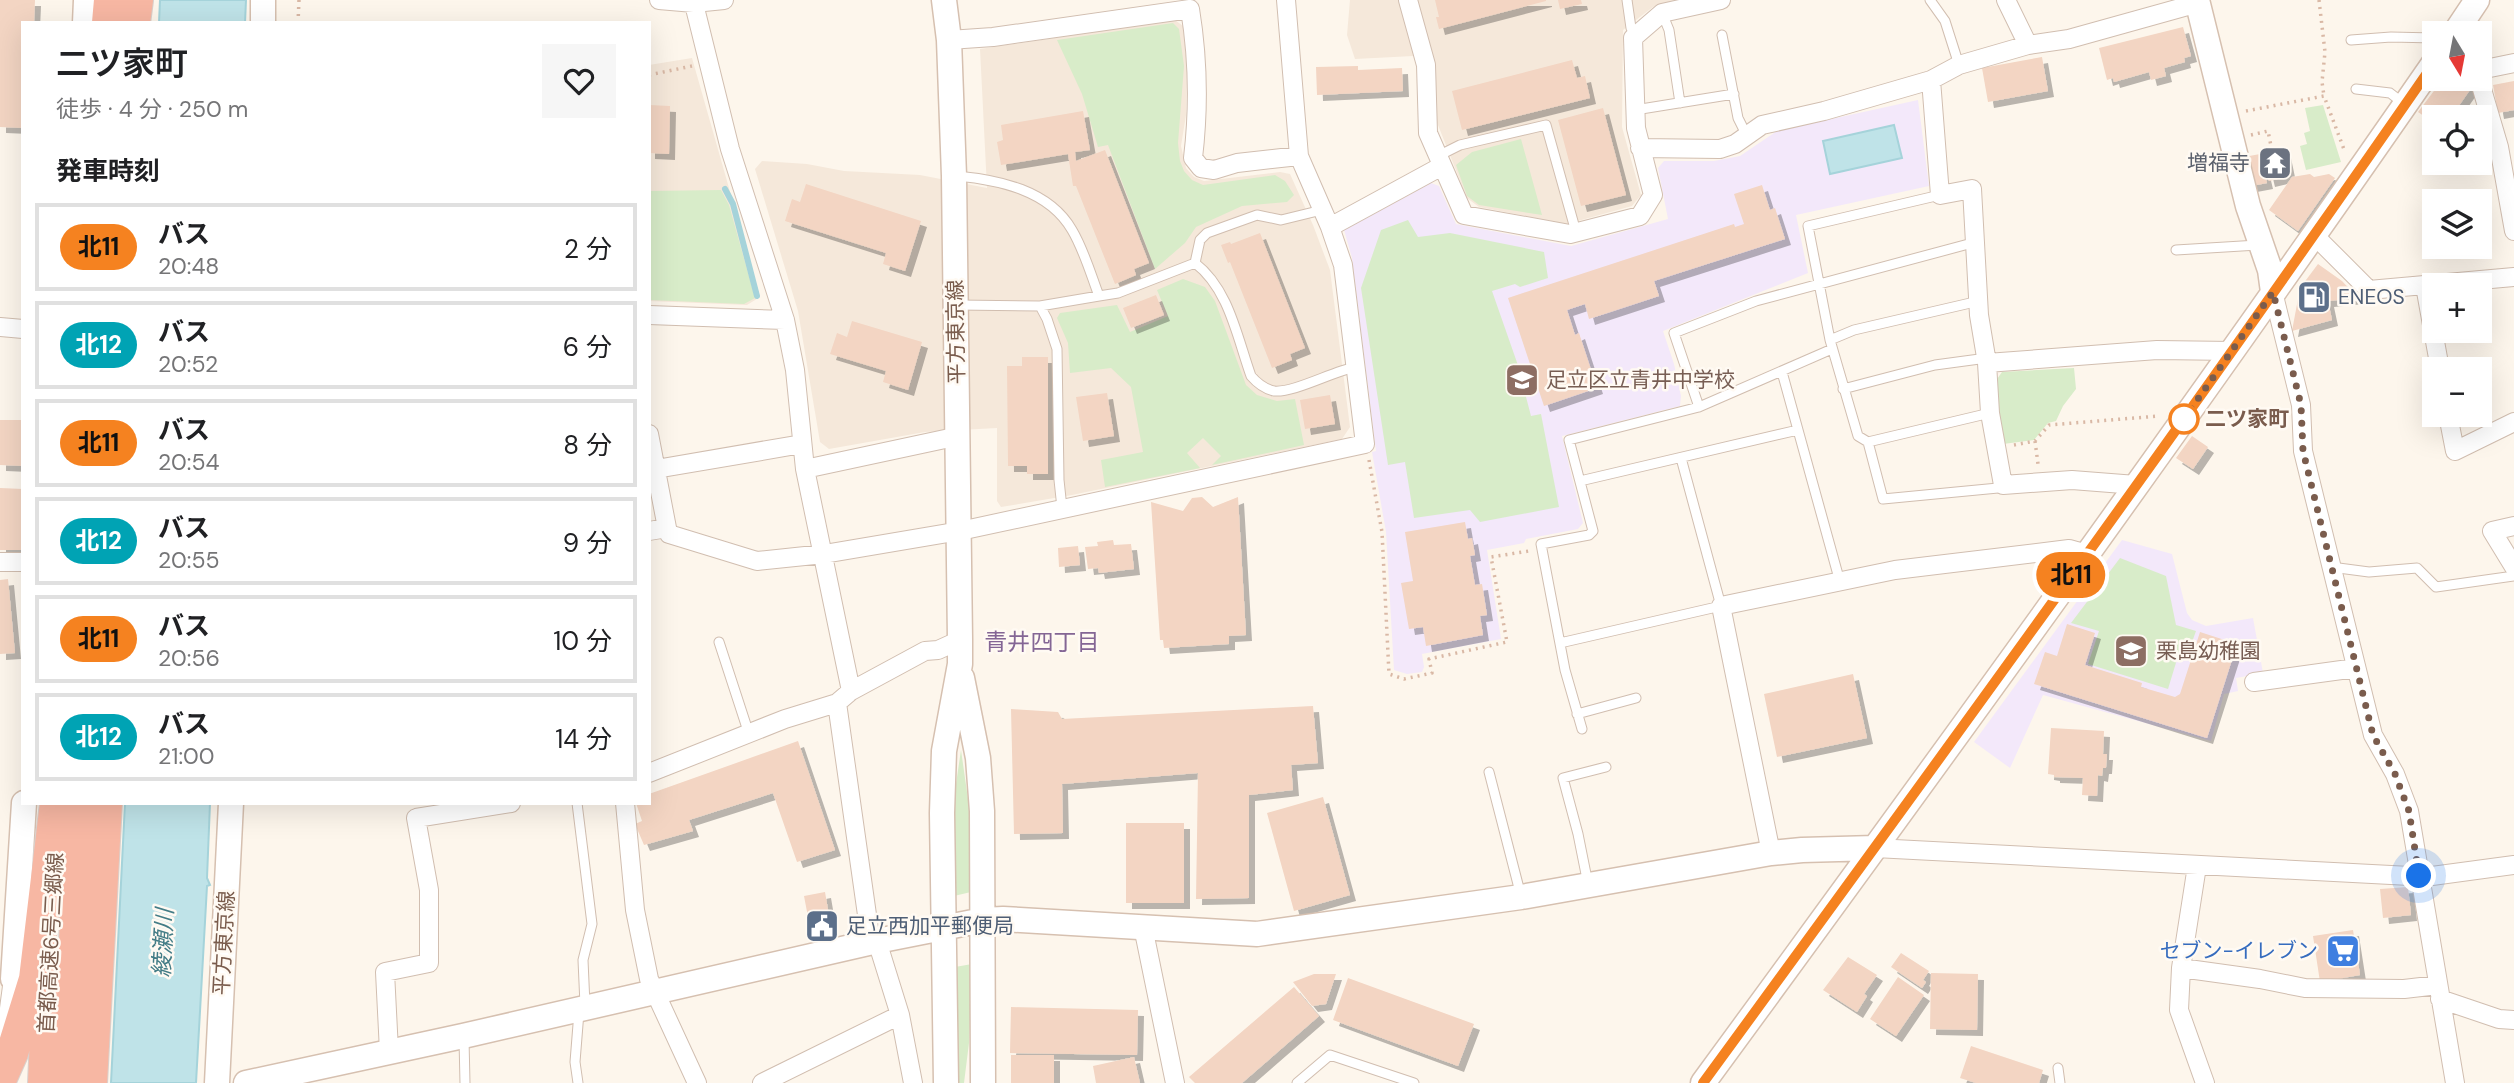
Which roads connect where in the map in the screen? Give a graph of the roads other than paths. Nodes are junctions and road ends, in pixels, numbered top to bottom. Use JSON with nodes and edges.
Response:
{"nodes":[{"id":1,"x":86,"y":0,"type":"edge"},
{"id":2,"x":110,"y":0,"type":"edge"},
{"id":3,"x":115,"y":0,"type":"edge"},
{"id":4,"x":137,"y":0,"type":"edge"},
{"id":5,"x":144,"y":0,"type":"edge"},
{"id":6,"x":263,"y":0,"type":"edge"},
{"id":7,"x":659,"y":0,"type":"edge"},
{"id":8,"x":724,"y":0,"type":"edge"},
{"id":9,"x":944,"y":0,"type":"edge"},
{"id":10,"x":1286,"y":0,"type":"edge"},
{"id":11,"x":1408,"y":0,"type":"edge"},
{"id":12,"x":1627,"y":0,"type":"edge"},
{"id":13,"x":1721,"y":0,"type":"edge"},
{"id":14,"x":1930,"y":0,"type":"edge"},
{"id":15,"x":2006,"y":0,"type":"edge"},
{"id":16,"x":2477,"y":0,"type":"edge"},
{"id":17,"x":693,"y":1,"type":"edge"},
{"id":18,"x":2198,"y":1,"type":"edge"},
{"id":19,"x":1662,"y":13,"type":"junction"},
{"id":20,"x":85,"y":21,"type":"edge"},
{"id":21,"x":111,"y":21,"type":"edge"},
{"id":22,"x":111,"y":21,"type":"edge"},
{"id":23,"x":134,"y":21,"type":"edge"},
{"id":24,"x":142,"y":21,"type":"edge"},
{"id":25,"x":263,"y":21,"type":"edge"},
{"id":26,"x":2463,"y":21,"type":"edge"},
{"id":27,"x":1637,"y":35,"type":"junction"},
{"id":28,"x":1722,"y":35,"type":"dead end"},
{"id":29,"x":2422,"y":38,"type":"edge"},
{"id":30,"x":949,"y":40,"type":"junction"},
{"id":31,"x":2351,"y":40,"type":"dead end"},
{"id":32,"x":2028,"y":45,"type":"junction"},
{"id":33,"x":2514,"y":63,"type":"edge"},
{"id":34,"x":1959,"y":65,"type":"junction"},
{"id":35,"x":2492,"y":68,"type":"edge"},
{"id":36,"x":1931,"y":80,"type":"junction"},
{"id":37,"x":2422,"y":80,"type":"edge"},
{"id":38,"x":2356,"y":89,"type":"dead end"},
{"id":39,"x":2483,"y":91,"type":"edge"},
{"id":40,"x":1734,"y":94,"type":"junction"},
{"id":41,"x":1680,"y":103,"type":"junction"},
{"id":42,"x":2405,"y":104,"type":"junction"},
{"id":43,"x":1635,"y":110,"type":"junction"},
{"id":44,"x":1747,"y":136,"type":"junction"},
{"id":45,"x":1640,"y":148,"type":"junction"},
{"id":46,"x":1299,"y":156,"type":"junction"},
{"id":47,"x":1440,"y":161,"type":"junction"},
{"id":48,"x":954,"y":176,"type":"junction"},
{"id":49,"x":1940,"y":195,"type":"junction"},
{"id":50,"x":1322,"y":210,"type":"junction"},
{"id":51,"x":1330,"y":226,"type":"junction"},
{"id":52,"x":2514,"y":231,"type":"edge"},
{"id":53,"x":1576,"y":233,"type":"junction"},
{"id":54,"x":2315,"y":236,"type":"junction"},
{"id":55,"x":1976,"y":242,"type":"junction"},
{"id":56,"x":2261,"y":245,"type":"junction"},
{"id":57,"x":2176,"y":250,"type":"dead end"},
{"id":58,"x":1195,"y":263,"type":"junction"},
{"id":59,"x":2514,"y":277,"type":"edge"},
{"id":60,"x":2492,"y":279,"type":"edge"},
{"id":61,"x":1819,"y":282,"type":"junction"},
{"id":62,"x":2422,"y":286,"type":"edge"},
{"id":63,"x":2273,"y":292,"type":"junction"},
{"id":64,"x":1100,"y":296,"type":"junction"},
{"id":65,"x":1979,"y":301,"type":"junction"},
{"id":66,"x":955,"y":305,"type":"junction"},
{"id":67,"x":1040,"y":306,"type":"junction"},
{"id":68,"x":651,"y":315,"type":"edge"},
{"id":69,"x":785,"y":320,"type":"junction"},
{"id":70,"x":0,"y":327,"type":"edge"},
{"id":71,"x":21,"y":329,"type":"edge"},
{"id":72,"x":1831,"y":344,"type":"junction"},
{"id":73,"x":2233,"y":351,"type":"junction"},
{"id":74,"x":1987,"y":361,"type":"junction"},
{"id":75,"x":1356,"y":367,"type":"junction"},
{"id":76,"x":1782,"y":372,"type":"junction"},
{"id":77,"x":1843,"y":389,"type":"junction"},
{"id":78,"x":1699,"y":407,"type":"junction"},
{"id":79,"x":1990,"y":413,"type":"junction"},
{"id":80,"x":2514,"y":422,"type":"edge"},
{"id":81,"x":2450,"y":427,"type":"edge"},
{"id":82,"x":1798,"y":430,"type":"junction"},
{"id":83,"x":959,"y":436,"type":"junction"},
{"id":84,"x":1868,"y":442,"type":"junction"},
{"id":85,"x":651,"y":444,"type":"edge"},
{"id":86,"x":802,"y":444,"type":"junction"},
{"id":87,"x":1681,"y":458,"type":"junction"},
{"id":88,"x":656,"y":469,"type":"junction"},
{"id":89,"x":805,"y":469,"type":"junction"},
{"id":90,"x":1580,"y":481,"type":"junction"},
{"id":91,"x":2003,"y":485,"type":"junction"},
{"id":92,"x":2136,"y":485,"type":"junction"},
{"id":93,"x":1062,"y":508,"type":"junction"},
{"id":94,"x":2514,"y":526,"type":"edge"},
{"id":95,"x":667,"y":528,"type":"junction"},
{"id":96,"x":651,"y":531,"type":"edge"},
{"id":97,"x":960,"y":531,"type":"junction"},
{"id":98,"x":824,"y":554,"type":"junction"},
{"id":99,"x":2087,"y":554,"type":"junction"},
{"id":100,"x":0,"y":562,"type":"edge"},
{"id":101,"x":21,"y":562,"type":"edge"},
{"id":102,"x":2514,"y":566,"type":"edge"},
{"id":103,"x":2331,"y":567,"type":"junction"},
{"id":104,"x":2514,"y":576,"type":"edge"},
{"id":105,"x":1840,"y":582,"type":"junction"},
{"id":106,"x":1721,"y":606,"type":"junction"},
{"id":107,"x":719,"y":642,"type":"dead end"},
{"id":108,"x":1560,"y":643,"type":"junction"},
{"id":109,"x":960,"y":652,"type":"junction"},
{"id":110,"x":2356,"y":668,"type":"junction"},
{"id":111,"x":2254,"y":682,"type":"dead end"},
{"id":112,"x":851,"y":691,"type":"junction"},
{"id":113,"x":1636,"y":698,"type":"dead end"},
{"id":114,"x":836,"y":703,"type":"junction"},
{"id":115,"x":1577,"y":713,"type":"junction"},
{"id":116,"x":1582,"y":729,"type":"dead end"},
{"id":117,"x":749,"y":734,"type":"junction"},
{"id":118,"x":1606,"y":767,"type":"dead end"},
{"id":119,"x":651,"y":772,"type":"edge"},
{"id":120,"x":1489,"y":772,"type":"dead end"},
{"id":121,"x":24,"y":805,"type":"edge"},
{"id":122,"x":44,"y":805,"type":"edge"},
{"id":123,"x":59,"y":805,"type":"edge"},
{"id":124,"x":59,"y":805,"type":"edge"},
{"id":125,"x":59,"y":805,"type":"edge"},
{"id":126,"x":80,"y":805,"type":"edge"},
{"id":127,"x":106,"y":805,"type":"edge"},
{"id":128,"x":231,"y":805,"type":"edge"},
{"id":129,"x":495,"y":805,"type":"edge"},
{"id":130,"x":577,"y":805,"type":"edge"},
{"id":131,"x":625,"y":805,"type":"edge"},
{"id":132,"x":1875,"y":848,"type":"junction"},
{"id":133,"x":1771,"y":853,"type":"junction"},
{"id":134,"x":2514,"y":865,"type":"edge"},
{"id":135,"x":2197,"y":866,"type":"junction"},
{"id":136,"x":2419,"y":876,"type":"junction"},
{"id":137,"x":1588,"y":886,"type":"junction"},
{"id":138,"x":1521,"y":897,"type":"junction"},
{"id":139,"x":983,"y":920,"type":"junction"},
{"id":140,"x":1143,"y":927,"type":"junction"},
{"id":141,"x":945,"y":928,"type":"junction"},
{"id":142,"x":874,"y":942,"type":"junction"},
{"id":143,"x":2181,"y":968,"type":"junction"},
{"id":144,"x":6,"y":982,"type":"edge"},
{"id":145,"x":48,"y":992,"type":"junction"},
{"id":146,"x":655,"y":992,"type":"junction"},
{"id":147,"x":2439,"y":992,"type":"junction"},
{"id":148,"x":582,"y":1008,"type":"junction"},
{"id":149,"x":900,"y":1015,"type":"junction"},
{"id":150,"x":2514,"y":1020,"type":"edge"},
{"id":151,"x":463,"y":1036,"type":"junction"},
{"id":152,"x":0,"y":1051,"type":"edge"},
{"id":153,"x":389,"y":1051,"type":"junction"},
{"id":154,"x":2058,"y":1068,"type":"dead end"},
{"id":155,"x":0,"y":1080,"type":"edge"},
{"id":156,"x":16,"y":1083,"type":"edge"},
{"id":157,"x":44,"y":1083,"type":"edge"},
{"id":158,"x":52,"y":1083,"type":"edge"},
{"id":159,"x":70,"y":1083,"type":"edge"},
{"id":160,"x":92,"y":1083,"type":"edge"},
{"id":161,"x":217,"y":1083,"type":"edge"},
{"id":162,"x":246,"y":1083,"type":"edge"},
{"id":163,"x":465,"y":1083,"type":"edge"},
{"id":164,"x":578,"y":1083,"type":"edge"},
{"id":165,"x":697,"y":1083,"type":"edge"},
{"id":166,"x":762,"y":1083,"type":"edge"},
{"id":167,"x":913,"y":1083,"type":"edge"},
{"id":168,"x":946,"y":1083,"type":"edge"},
{"id":169,"x":983,"y":1083,"type":"edge"},
{"id":170,"x":1175,"y":1083,"type":"edge"},
{"id":171,"x":1297,"y":1083,"type":"edge"},
{"id":172,"x":1414,"y":1083,"type":"edge"},
{"id":173,"x":1703,"y":1083,"type":"edge"},
{"id":174,"x":2060,"y":1083,"type":"edge"},
{"id":175,"x":2205,"y":1083,"type":"edge"},
{"id":176,"x":2455,"y":1083,"type":"edge"}],
"edges":[{"from":1,"to":20,"type":"street"},
{"from":2,"to":21,"type":"highway"},
{"from":3,"to":22,"type":"highway"},
{"from":4,"to":23,"type":"highway"},
{"from":5,"to":24,"type":"highway"},
{"from":6,"to":25,"type":"street"},
{"from":7,"to":17,"type":"street"},
{"from":8,"to":17,"type":"street"},
{"from":9,"to":30,"type":"street","name":"平方東京線"},
{"from":10,"to":46,"type":"street"},
{"from":11,"to":47,"type":"street"},
{"from":12,"to":27,"type":"lane"},
{"from":13,"to":19,"type":"street"},
{"from":14,"to":34,"type":"lane"},
{"from":15,"to":32,"type":"street"},
{"from":16,"to":26,"type":"street"},
{"from":17,"to":69,"type":"street"},
{"from":18,"to":32,"type":"street"},
{"from":18,"to":56,"type":"street"},
{"from":19,"to":27,"type":"street"},
{"from":19,"to":41,"type":"lane"},
{"from":27,"to":43,"type":"street"},
{"from":28,"to":40,"type":"lane"},
{"from":29,"to":31,"type":"lane"},
{"from":30,"to":46,"type":"street"},
{"from":30,"to":48,"type":"street","name":"平方東京線"},
{"from":32,"to":34,"type":"street"},
{"from":33,"to":35,"type":"street"},
{"from":34,"to":36,"type":"street"},
{"from":36,"to":44,"type":"street"},
{"from":36,"to":49,"type":"street"},
{"from":37,"to":42,"type":"street"},
{"from":38,"to":42,"type":"lane"},
{"from":39,"to":52,"type":"street"},
{"from":40,"to":41,"type":"lane"},
{"from":40,"to":44,"type":"lane"},
{"from":41,"to":43,"type":"lane"},
{"from":42,"to":54,"type":"street"},
{"from":43,"to":45,"type":"street"},
{"from":44,"to":45,"type":"street"},
{"from":45,"to":53,"type":"street"},
{"from":46,"to":50,"type":"street"},
{"from":47,"to":51,"type":"street"},
{"from":47,"to":53,"type":"street"},
{"from":47,"to":53,"type":"lane"},
{"from":48,"to":64,"type":"lane"},
{"from":48,"to":66,"type":"street","name":"平方東京線"},
{"from":49,"to":55,"type":"street"},
{"from":49,"to":61,"type":"lane"},
{"from":50,"to":51,"type":"street"},
{"from":50,"to":58,"type":"lane"},
{"from":51,"to":75,"type":"street"},
{"from":54,"to":62,"type":"street"},
{"from":54,"to":63,"type":"street"},
{"from":55,"to":61,"type":"lane"},
{"from":55,"to":65,"type":"street"},
{"from":56,"to":57,"type":"lane"},
{"from":56,"to":63,"type":"street"},
{"from":58,"to":64,"type":"lane"},
{"from":58,"to":75,"type":"lane"},
{"from":59,"to":60,"type":"street"},
{"from":61,"to":72,"type":"lane"},
{"from":61,"to":78,"type":"lane"},
{"from":63,"to":73,"type":"street"},
{"from":63,"to":103,"type":"street"},
{"from":64,"to":67,"type":"lane"},
{"from":65,"to":72,"type":"lane"},
{"from":65,"to":74,"type":"street"},
{"from":66,"to":67,"type":"lane"},
{"from":66,"to":83,"type":"street","name":"平方東京線"},
{"from":67,"to":93,"type":"lane"},
{"from":68,"to":69,"type":"street"},
{"from":69,"to":86,"type":"street"},
{"from":70,"to":71,"type":"street"},
{"from":72,"to":76,"type":"lane"},
{"from":72,"to":77,"type":"lane"},
{"from":73,"to":74,"type":"street"},
{"from":73,"to":92,"type":"street"},
{"from":74,"to":77,"type":"lane"},
{"from":74,"to":79,"type":"street"},
{"from":75,"to":93,"type":"street"},
{"from":76,"to":78,"type":"lane"},
{"from":76,"to":82,"type":"lane"},
{"from":77,"to":84,"type":"lane"},
{"from":78,"to":90,"type":"lane"},
{"from":79,"to":84,"type":"lane"},
{"from":79,"to":91,"type":"street"},
{"from":80,"to":81,"type":"street"},
{"from":82,"to":87,"type":"lane"},
{"from":82,"to":105,"type":"lane"},
{"from":83,"to":89,"type":"street"},
{"from":83,"to":97,"type":"street","name":"平方東京線"},
{"from":84,"to":91,"type":"lane"},
{"from":85,"to":88,"type":"street"},
{"from":86,"to":88,"type":"street"},
{"from":86,"to":89,"type":"street"},
{"from":87,"to":90,"type":"lane"},
{"from":87,"to":106,"type":"lane"},
{"from":88,"to":95,"type":"street"},
{"from":89,"to":98,"type":"street"},
{"from":90,"to":108,"type":"lane"},
{"from":91,"to":92,"type":"street"},
{"from":92,"to":99,"type":"street"},
{"from":93,"to":97,"type":"street"},
{"from":94,"to":102,"type":"street"},
{"from":95,"to":96,"type":"street"},
{"from":95,"to":98,"type":"street"},
{"from":97,"to":98,"type":"street"},
{"from":97,"to":109,"type":"street","name":"平方東京線"},
{"from":98,"to":112,"type":"street"},
{"from":99,"to":105,"type":"street"},
{"from":99,"to":132,"type":"street"},
{"from":100,"to":101,"type":"street"},
{"from":103,"to":104,"type":"lane"},
{"from":103,"to":110,"type":"street"},
{"from":105,"to":106,"type":"street"},
{"from":106,"to":108,"type":"lane"},
{"from":106,"to":133,"type":"street"},
{"from":107,"to":117,"type":"lane"},
{"from":108,"to":115,"type":"lane"},
{"from":109,"to":112,"type":"street"},
{"from":109,"to":139,"type":"street","name":"平方東京線"},
{"from":109,"to":141,"type":"street","name":"平方東京線"},
{"from":110,"to":111,"type":"street"},
{"from":110,"to":136,"type":"street"},
{"from":112,"to":114,"type":"street"},
{"from":113,"to":115,"type":"lane"},
{"from":114,"to":117,"type":"street"},
{"from":114,"to":142,"type":"street"},
{"from":115,"to":116,"type":"lane"},
{"from":117,"to":119,"type":"street"},
{"from":118,"to":137,"type":"lane"},
{"from":120,"to":138,"type":"lane"},
{"from":121,"to":144,"type":"street"},
{"from":122,"to":156,"type":"highway"},
{"from":123,"to":145,"type":"highway","name":"首都高速6号三郷線"},
{"from":124,"to":155,"type":"highway"},
{"from":125,"to":158,"type":"highway","name":"首都高速6号三郷線"},
{"from":126,"to":159,"type":"highway"},
{"from":127,"to":160,"type":"highway"},
{"from":128,"to":161,"type":"street","name":"平方東京線"},
{"from":129,"to":153,"type":"street"},
{"from":130,"to":148,"type":"lane"},
{"from":131,"to":146,"type":"street"},
{"from":132,"to":133,"type":"street"},
{"from":132,"to":135,"type":"street"},
{"from":132,"to":173,"type":"street"},
{"from":133,"to":137,"type":"street"},
{"from":134,"to":136,"type":"street"},
{"from":135,"to":136,"type":"street"},
{"from":135,"to":143,"type":"street"},
{"from":136,"to":147,"type":"street"},
{"from":137,"to":138,"type":"street"},
{"from":138,"to":140,"type":"street"},
{"from":139,"to":140,"type":"street"},
{"from":139,"to":141,"type":"street"},
{"from":139,"to":169,"type":"street","name":"平方東京線"},
{"from":140,"to":170,"type":"street"},
{"from":141,"to":142,"type":"street"},
{"from":141,"to":168,"type":"street","name":"平方東京線"},
{"from":142,"to":146,"type":"street"},
{"from":142,"to":149,"type":"street"},
{"from":143,"to":147,"type":"street"},
{"from":143,"to":175,"type":"street"},
{"from":144,"to":152,"type":"street"},
{"from":145,"to":157,"type":"highway","name":"首都高速6号三郷線"},
{"from":145,"to":158,"type":"highway"},
{"from":146,"to":148,"type":"street"},
{"from":146,"to":165,"type":"street"},
{"from":147,"to":150,"type":"street"},
{"from":147,"to":176,"type":"street"},
{"from":148,"to":151,"type":"street"},
{"from":148,"to":164,"type":"lane"},
{"from":149,"to":166,"type":"street"},
{"from":149,"to":167,"type":"street"},
{"from":151,"to":153,"type":"street"},
{"from":151,"to":163,"type":"lane"},
{"from":153,"to":162,"type":"street"},
{"from":154,"to":174,"type":"lane"},
{"from":171,"to":172,"type":"lane"}]}
